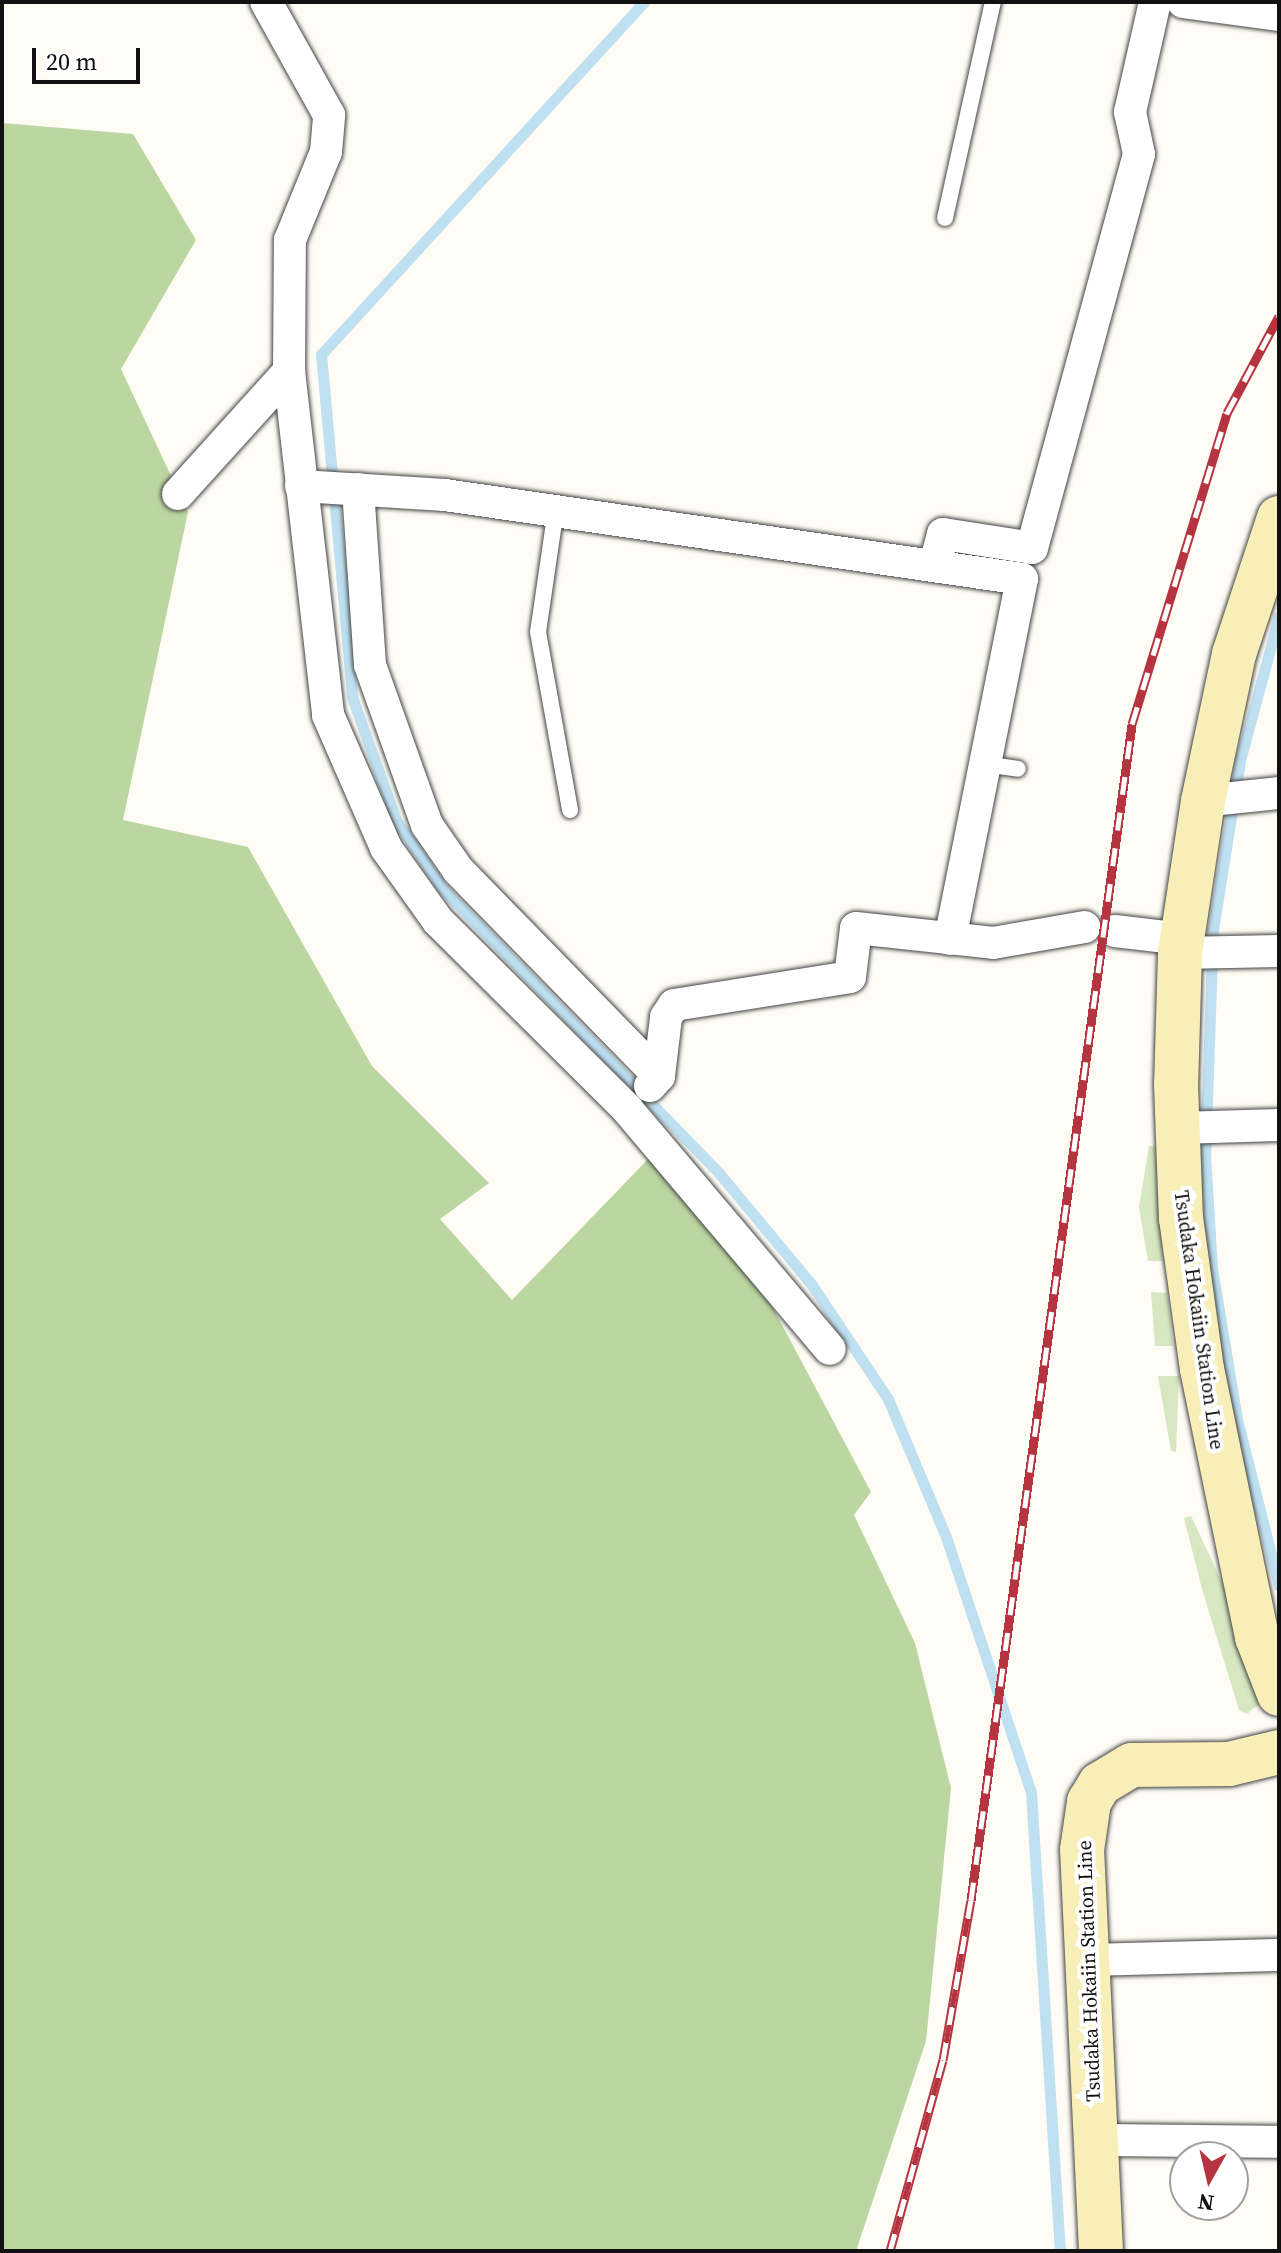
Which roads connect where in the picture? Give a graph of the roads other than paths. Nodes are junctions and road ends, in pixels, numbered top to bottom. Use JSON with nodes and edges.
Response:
{"nodes":[{"id":1,"x":266,"y":2,"type":"edge"},
{"id":2,"x":993,"y":2,"type":"edge"},
{"id":3,"x":1155,"y":2,"type":"edge"},
{"id":4,"x":1183,"y":2,"type":"edge"},
{"id":5,"x":1279,"y":15,"type":"edge"},
{"id":6,"x":945,"y":218,"type":"dead end"},
{"id":7,"x":289,"y":371,"type":"junction"},
{"id":8,"x":306,"y":487,"type":"junction"},
{"id":9,"x":354,"y":489,"type":"junction"},
{"id":10,"x":178,"y":494,"type":"dead end"},
{"id":11,"x":556,"y":509,"type":"junction"},
{"id":12,"x":1279,"y":518,"type":"edge"},
{"id":13,"x":935,"y":564,"type":"junction"},
{"id":14,"x":388,"y":739,"type":"junction"},
{"id":15,"x":346,"y":753,"type":"junction"},
{"id":16,"x":984,"y":764,"type":"junction"},
{"id":17,"x":1018,"y":769,"type":"dead end"},
{"id":18,"x":1279,"y":793,"type":"edge"},
{"id":19,"x":1223,"y":799,"type":"junction"},
{"id":20,"x":570,"y":810,"type":"dead end"},
{"id":21,"x":521,"y":936,"type":"junction"},
{"id":22,"x":950,"y":939,"type":"junction"},
{"id":23,"x":1196,"y":949,"type":"junction"},
{"id":24,"x":1279,"y":951,"type":"edge"},
{"id":25,"x":489,"y":967,"type":"junction"},
{"id":26,"x":658,"y":1078,"type":"junction"},
{"id":27,"x":629,"y":1107,"type":"junction"},
{"id":28,"x":1279,"y":1125,"type":"edge"},
{"id":29,"x":1196,"y":1127,"type":"junction"},
{"id":30,"x":830,"y":1349,"type":"dead end"},
{"id":31,"x":1279,"y":1694,"type":"edge"},
{"id":32,"x":1279,"y":1752,"type":"edge"},
{"id":33,"x":1279,"y":1955,"type":"edge"},
{"id":34,"x":1086,"y":1960,"type":"junction"},
{"id":35,"x":1096,"y":2140,"type":"junction"},
{"id":36,"x":1279,"y":2142,"type":"edge"},
{"id":37,"x":1101,"y":2251,"type":"edge"}],
"edges":[{"from":1,"to":7,"type":"street"},
{"from":2,"to":6,"type":"lane"},
{"from":3,"to":13,"type":"street"},
{"from":4,"to":5,"type":"street"},
{"from":7,"to":8,"type":"street"},
{"from":7,"to":10,"type":"street"},
{"from":8,"to":9,"type":"street"},
{"from":8,"to":15,"type":"street"},
{"from":9,"to":11,"type":"street"},
{"from":9,"to":14,"type":"street"},
{"from":11,"to":13,"type":"street"},
{"from":11,"to":20,"type":"lane"},
{"from":12,"to":19,"type":"main road","name":"Tsudaka Hokaiin Station Line"},
{"from":13,"to":16,"type":"street"},
{"from":14,"to":15,"type":"street"},
{"from":14,"to":21,"type":"street"},
{"from":15,"to":25,"type":"street"},
{"from":16,"to":17,"type":"lane"},
{"from":16,"to":22,"type":"street"},
{"from":18,"to":19,"type":"street"},
{"from":19,"to":23,"type":"main road","name":"Tsudaka Hokaiin Station Line"},
{"from":21,"to":25,"type":"street"},
{"from":21,"to":26,"type":"street"},
{"from":22,"to":23,"type":"street"},
{"from":22,"to":26,"type":"street"},
{"from":23,"to":24,"type":"street"},
{"from":23,"to":29,"type":"main road","name":"Tsudaka Hokaiin Station Line"},
{"from":25,"to":27,"type":"street"},
{"from":26,"to":27,"type":"street"},
{"from":27,"to":30,"type":"street"},
{"from":28,"to":29,"type":"street"},
{"from":29,"to":31,"type":"main road","name":"Tsudaka Hokaiin Station Line"},
{"from":32,"to":34,"type":"main road","name":"Tsudaka Hokaiin Station Line"},
{"from":33,"to":34,"type":"street"},
{"from":34,"to":35,"type":"main road","name":"Tsudaka Hokaiin Station Line"},
{"from":35,"to":36,"type":"street"},
{"from":35,"to":37,"type":"main road","name":"Tsudaka Hokaiin Station Line"}]}
